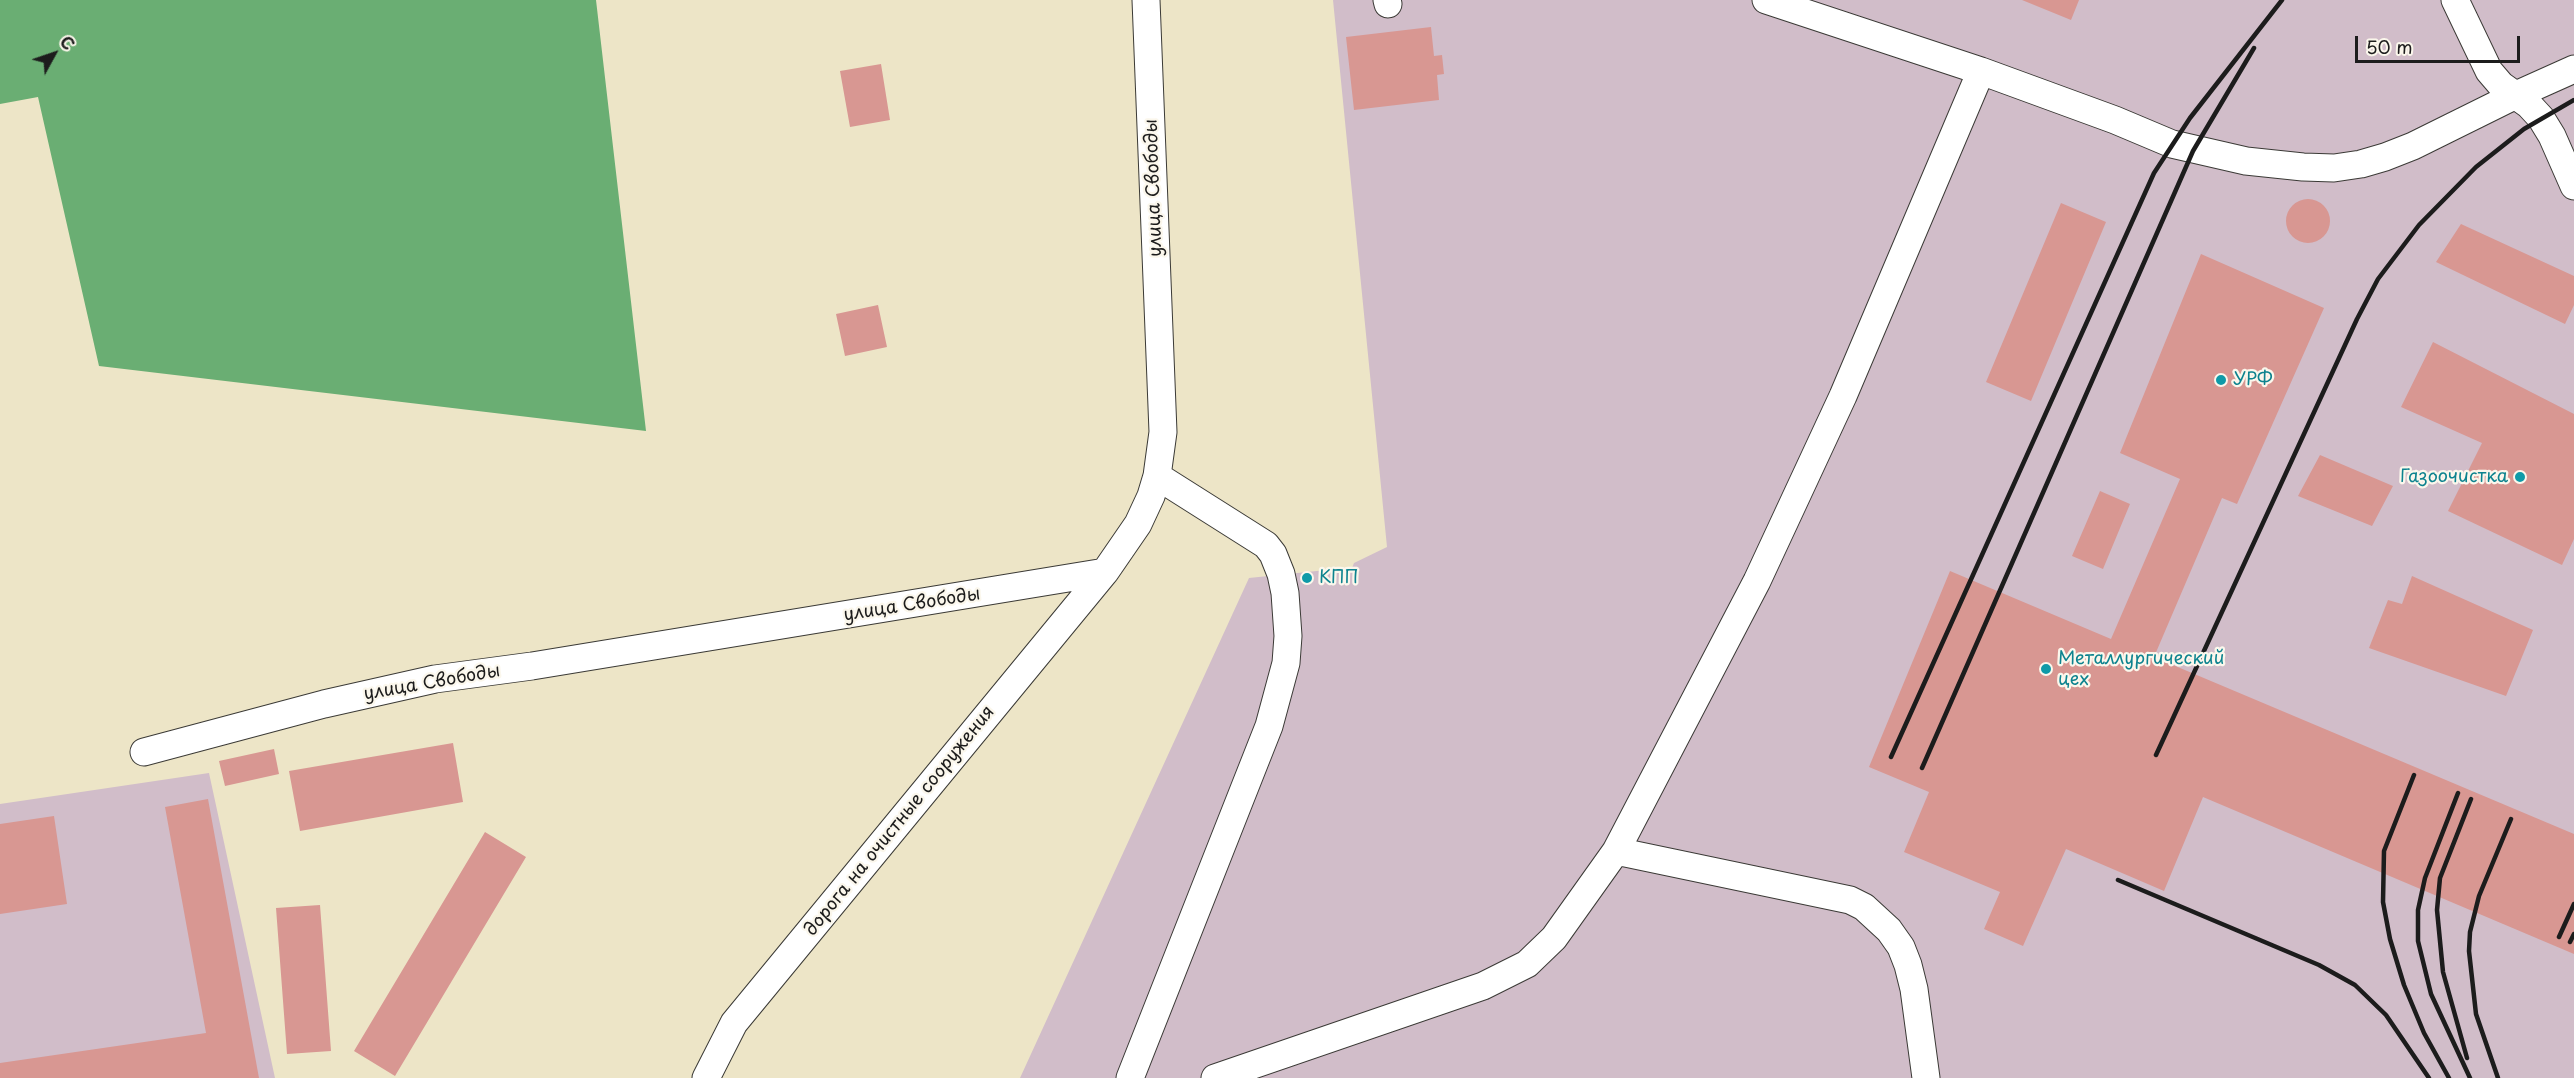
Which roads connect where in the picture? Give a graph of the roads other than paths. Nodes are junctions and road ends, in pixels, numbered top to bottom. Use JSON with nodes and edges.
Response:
{"nodes":[{"id":1,"x":1146,"y":0,"type":"edge"},
{"id":2,"x":1766,"y":0,"type":"edge"},
{"id":3,"x":2455,"y":0,"type":"edge"},
{"id":4,"x":2574,"y":69,"type":"edge"},
{"id":5,"x":1981,"y":71,"type":"junction"},
{"id":6,"x":2516,"y":95,"type":"junction"},
{"id":7,"x":2574,"y":186,"type":"edge"},
{"id":8,"x":1157,"y":476,"type":"junction"},
{"id":9,"x":1105,"y":572,"type":"junction"},
{"id":10,"x":144,"y":752,"type":"dead end"},
{"id":11,"x":1616,"y":851,"type":"junction"},
{"id":12,"x":706,"y":1078,"type":"edge"},
{"id":13,"x":1130,"y":1078,"type":"edge"},
{"id":14,"x":1215,"y":1078,"type":"edge"},
{"id":15,"x":1926,"y":1078,"type":"edge"}],
"edges":[{"from":1,"to":8,"type":"street","name":"улица Свободы"},
{"from":2,"to":5,"type":"street"},
{"from":3,"to":6,"type":"street"},
{"from":4,"to":6,"type":"street"},
{"from":5,"to":6,"type":"street"},
{"from":5,"to":11,"type":"street"},
{"from":6,"to":7,"type":"street"},
{"from":8,"to":9,"type":"street","name":"улица Свободы"},
{"from":8,"to":13,"type":"street"},
{"from":9,"to":10,"type":"street","name":"улица Свободы"},
{"from":9,"to":12,"type":"street","name":"дорога на очистные сооружения"},
{"from":11,"to":14,"type":"street"},
{"from":11,"to":15,"type":"street"}]}
